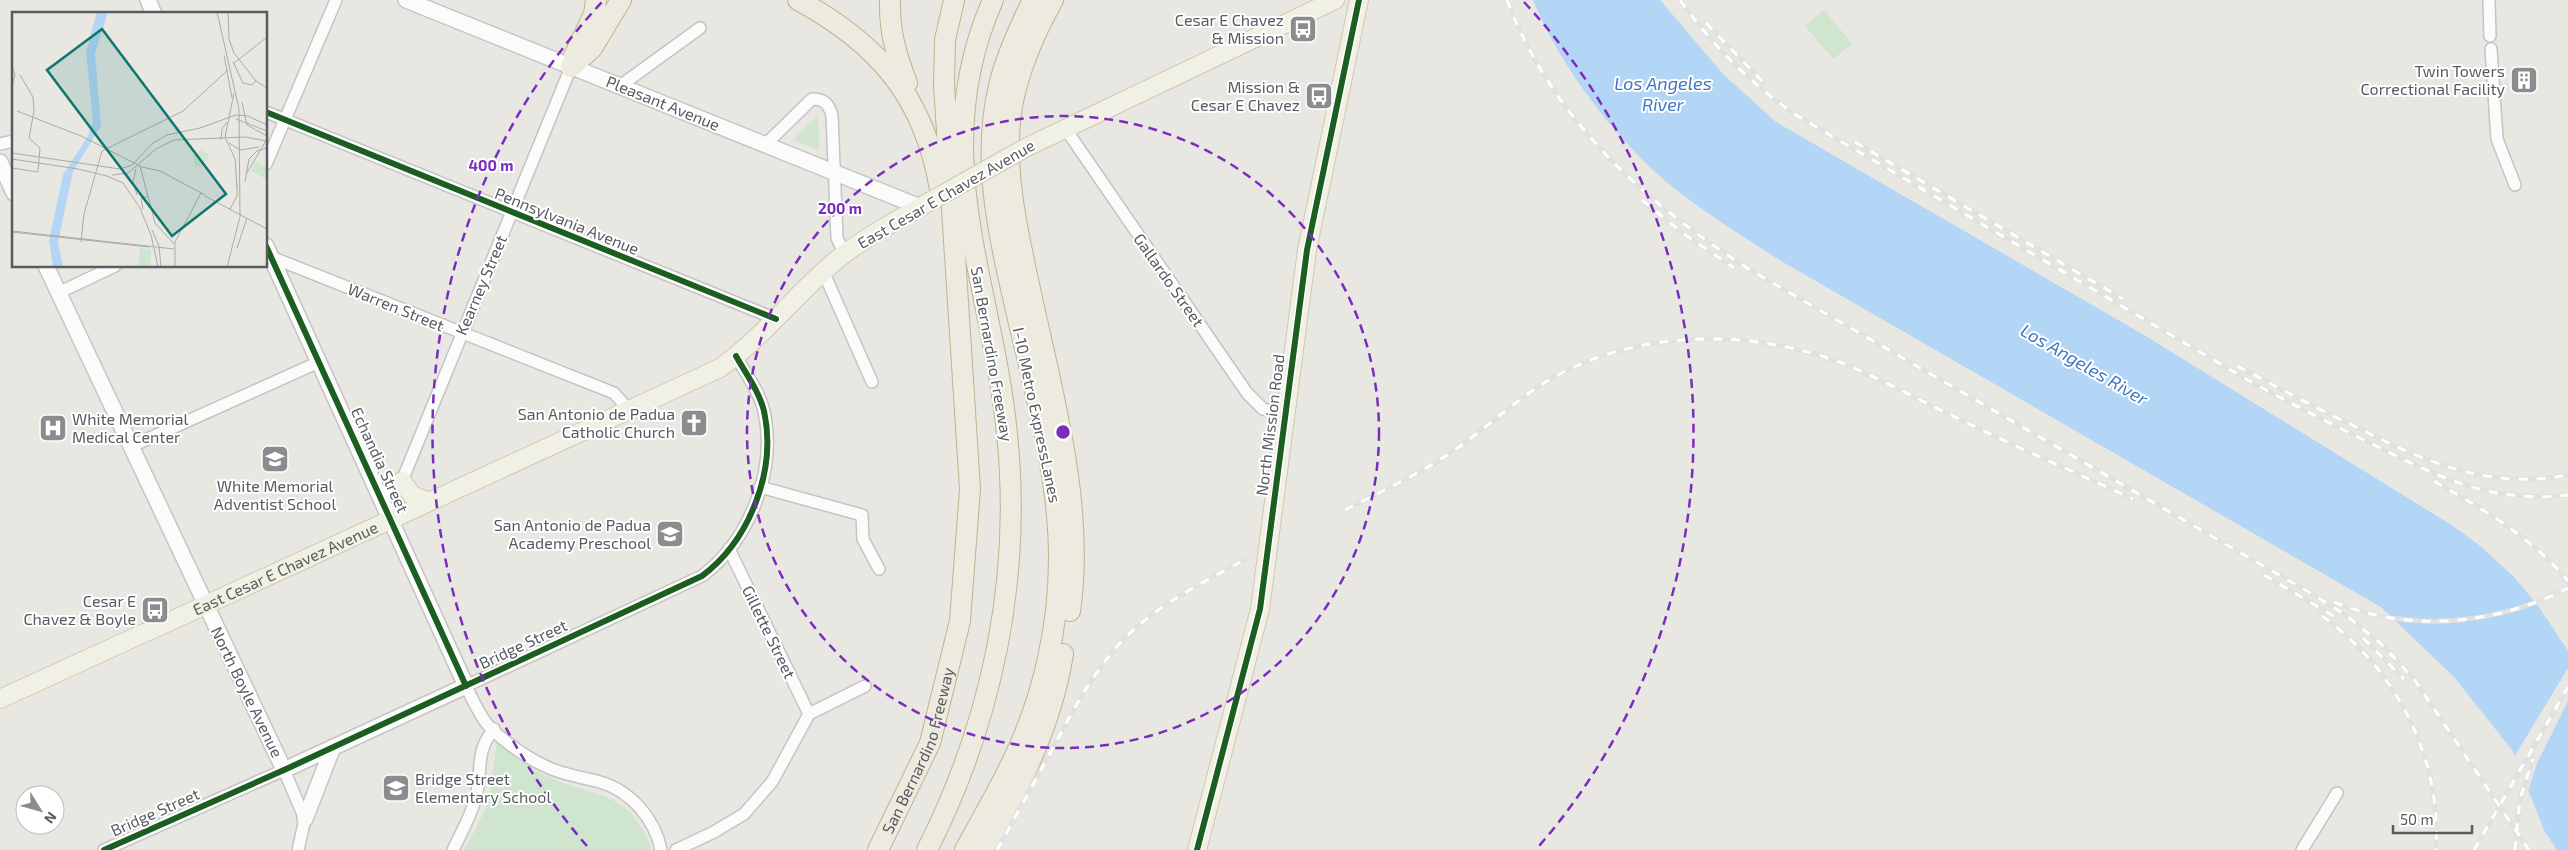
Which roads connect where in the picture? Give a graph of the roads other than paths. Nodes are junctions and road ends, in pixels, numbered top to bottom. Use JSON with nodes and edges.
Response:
{"nodes":[{"id":1,"x":148,"y":0,"type":"edge"},
{"id":2,"x":336,"y":0,"type":"edge"},
{"id":3,"x":406,"y":0,"type":"edge"},
{"id":4,"x":596,"y":0,"type":"edge"},
{"id":5,"x":621,"y":0,"type":"edge"},
{"id":6,"x":798,"y":0,"type":"edge"},
{"id":7,"x":890,"y":0,"type":"edge"},
{"id":8,"x":954,"y":0,"type":"edge"},
{"id":9,"x":1033,"y":0,"type":"edge"},
{"id":10,"x":1053,"y":0,"type":"edge"},
{"id":11,"x":1335,"y":0,"type":"edge"},
{"id":12,"x":1359,"y":0,"type":"edge"},
{"id":13,"x":2488,"y":0,"type":"edge"},
{"id":14,"x":993,"y":3,"type":"edge"},
{"id":15,"x":153,"y":12,"type":"edge"},
{"id":16,"x":700,"y":28,"type":"dead end"},
{"id":17,"x":2490,"y":36,"type":"dead end"},
{"id":18,"x":2491,"y":49,"type":"dead end"},
{"id":19,"x":571,"y":67,"type":"junction"},
{"id":20,"x":620,"y":86,"type":"junction"},
{"id":21,"x":268,"y":113,"type":"edge"},
{"id":22,"x":921,"y":119,"type":"junction"},
{"id":23,"x":286,"y":120,"type":"junction"},
{"id":24,"x":1065,"y":128,"type":"junction"},
{"id":25,"x":766,"y":144,"type":"junction"},
{"id":26,"x":268,"y":160,"type":"edge"},
{"id":27,"x":0,"y":162,"type":"edge"},
{"id":28,"x":834,"y":172,"type":"junction"},
{"id":29,"x":2515,"y":185,"type":"dead end"},
{"id":30,"x":12,"y":189,"type":"edge"},
{"id":31,"x":924,"y":204,"type":"junction"},
{"id":32,"x":511,"y":213,"type":"junction"},
{"id":33,"x":268,"y":251,"type":"edge"},
{"id":34,"x":844,"y":254,"type":"junction"},
{"id":35,"x":47,"y":268,"type":"edge"},
{"id":36,"x":111,"y":268,"type":"edge"},
{"id":37,"x":824,"y":271,"type":"junction"},
{"id":38,"x":957,"y":292,"type":"junction"},
{"id":39,"x":58,"y":293,"type":"junction"},
{"id":40,"x":776,"y":319,"type":"junction"},
{"id":41,"x":460,"y":333,"type":"junction"},
{"id":42,"x":736,"y":356,"type":"junction"},
{"id":43,"x":319,"y":362,"type":"junction"},
{"id":44,"x":872,"y":382,"type":"dead end"},
{"id":45,"x":628,"y":409,"type":"junction"},
{"id":46,"x":1286,"y":415,"type":"junction"},
{"id":47,"x":132,"y":446,"type":"junction"},
{"id":48,"x":402,"y":481,"type":"junction"},
{"id":49,"x":760,"y":487,"type":"junction"},
{"id":50,"x":380,"y":494,"type":"junction"},
{"id":51,"x":427,"y":501,"type":"junction"},
{"id":52,"x":392,"y":518,"type":"junction"},
{"id":53,"x":1011,"y":537,"type":"junction"},
{"id":54,"x":729,"y":549,"type":"junction"},
{"id":55,"x":879,"y":569,"type":"dead end"},
{"id":56,"x":205,"y":605,"type":"junction"},
{"id":57,"x":466,"y":686,"type":"junction"},
{"id":58,"x":865,"y":686,"type":"dead end"},
{"id":59,"x":0,"y":699,"type":"edge"},
{"id":60,"x":809,"y":714,"type":"junction"},
{"id":61,"x":494,"y":730,"type":"junction"},
{"id":62,"x":333,"y":747,"type":"junction"},
{"id":63,"x":284,"y":770,"type":"junction"},
{"id":64,"x":2337,"y":793,"type":"dead end"},
{"id":65,"x":305,"y":820,"type":"junction"},
{"id":66,"x":119,"y":847,"type":"edge"},
{"id":67,"x":104,"y":850,"type":"edge"},
{"id":68,"x":298,"y":850,"type":"edge"},
{"id":69,"x":453,"y":850,"type":"edge"},
{"id":70,"x":662,"y":850,"type":"edge"},
{"id":71,"x":676,"y":850,"type":"edge"},
{"id":72,"x":878,"y":850,"type":"edge"},
{"id":73,"x":927,"y":850,"type":"edge"},
{"id":74,"x":938,"y":850,"type":"edge"},
{"id":75,"x":965,"y":850,"type":"edge"},
{"id":76,"x":985,"y":850,"type":"edge"},
{"id":77,"x":1197,"y":850,"type":"edge"},
{"id":78,"x":2302,"y":850,"type":"edge"}],
"edges":[{"from":1,"to":15,"type":"main road"},
{"from":2,"to":23,"type":"street"},
{"from":3,"to":19,"type":"main road","name":"Pleasant Avenue"},
{"from":4,"to":19,"type":"highway"},
{"from":5,"to":19,"type":"highway"},
{"from":6,"to":22,"type":"highway"},
{"from":7,"to":22,"type":"highway"},
{"from":8,"to":38,"type":"highway"},
{"from":9,"to":75,"type":"highway","name":"I-10 Metro ExpressLanes"},
{"from":10,"to":76,"type":"highway","name":"I-10 Metro ExpressLanes"},
{"from":11,"to":24,"type":"main road","name":"East Cesar E Chavez Avenue"},
{"from":12,"to":46,"type":"main road","name":"North Mission Road"},
{"from":13,"to":17,"type":"street"},
{"from":14,"to":53,"type":"highway","name":"San Bernardino Freeway"},
{"from":16,"to":20,"type":"street"},
{"from":18,"to":29,"type":"street"},
{"from":19,"to":20,"type":"main road","name":"Pleasant Avenue"},
{"from":19,"to":32,"type":"street","name":"Kearney Street"},
{"from":20,"to":25,"type":"main road","name":"Pleasant Avenue"},
{"from":21,"to":23,"type":"street","name":"Pennsylvania Avenue"},
{"from":22,"to":38,"type":"highway"},
{"from":23,"to":26,"type":"street"},
{"from":23,"to":32,"type":"street","name":"Pennsylvania Avenue"},
{"from":24,"to":31,"type":"main road","name":"East Cesar E Chavez Avenue","bridge":true},
{"from":24,"to":46,"type":"street","name":"Gallardo Street"},
{"from":25,"to":28,"type":"main road","name":"Pleasant Avenue"},
{"from":25,"to":28,"type":"street"},
{"from":27,"to":30,"type":"main road"},
{"from":28,"to":31,"type":"main road","name":"Pleasant Avenue"},
{"from":28,"to":34,"type":"street"},
{"from":31,"to":34,"type":"main road","name":"East Cesar E Chavez Avenue"},
{"from":32,"to":40,"type":"street","name":"Pennsylvania Avenue"},
{"from":32,"to":41,"type":"street","name":"Kearney Street"},
{"from":33,"to":41,"type":"street","name":"Warren Street"},
{"from":33,"to":43,"type":"main road","name":"Echandia Street"},
{"from":34,"to":37,"type":"main road","name":"East Cesar E Chavez Avenue"},
{"from":35,"to":39,"type":"main road","name":"North Boyle Avenue"},
{"from":36,"to":39,"type":"street"},
{"from":37,"to":40,"type":"main road","name":"East Cesar E Chavez Avenue"},
{"from":37,"to":44,"type":"street"},
{"from":38,"to":72,"type":"highway","name":"San Bernardino Freeway"},
{"from":39,"to":47,"type":"main road","name":"North Boyle Avenue"},
{"from":40,"to":42,"type":"main road","name":"East Cesar E Chavez Avenue"},
{"from":41,"to":45,"type":"street","name":"Warren Street"},
{"from":41,"to":48,"type":"street","name":"Kearney Street"},
{"from":42,"to":45,"type":"main road","name":"East Cesar E Chavez Avenue"},
{"from":42,"to":49,"type":"street","name":"Bridge Street"},
{"from":43,"to":47,"type":"street"},
{"from":43,"to":50,"type":"main road","name":"Echandia Street"},
{"from":45,"to":51,"type":"main road","name":"East Cesar E Chavez Avenue"},
{"from":46,"to":77,"type":"main road","name":"North Mission Road"},
{"from":47,"to":56,"type":"main road","name":"North Boyle Avenue"},
{"from":48,"to":50,"type":"street"},
{"from":48,"to":51,"type":"main road"},
{"from":49,"to":54,"type":"street","name":"Bridge Street"},
{"from":49,"to":55,"type":"street"},
{"from":50,"to":52,"type":"main road","name":"Echandia Street"},
{"from":51,"to":52,"type":"main road","name":"East Cesar E Chavez Avenue"},
{"from":52,"to":56,"type":"main road","name":"East Cesar E Chavez Avenue"},
{"from":52,"to":57,"type":"main road","name":"Echandia Street"},
{"from":53,"to":73,"type":"highway","name":"San Bernardino Freeway"},
{"from":53,"to":74,"type":"highway"},
{"from":54,"to":57,"type":"street","name":"Bridge Street"},
{"from":54,"to":60,"type":"street","name":"Gillette Street"},
{"from":56,"to":59,"type":"main road","name":"East Cesar E Chavez Avenue"},
{"from":56,"to":63,"type":"main road","name":"North Boyle Avenue"},
{"from":57,"to":61,"type":"street","name":"Echandia Street"},
{"from":57,"to":62,"type":"main road","name":"Bridge Street"},
{"from":58,"to":60,"type":"street"},
{"from":60,"to":71,"type":"street"},
{"from":61,"to":69,"type":"street"},
{"from":61,"to":70,"type":"street","name":"Echandia Street"},
{"from":62,"to":63,"type":"main road","name":"Bridge Street"},
{"from":62,"to":65,"type":"main road"},
{"from":63,"to":65,"type":"street","name":"North Boyle Avenue"},
{"from":63,"to":66,"type":"street","name":"Bridge Street"},
{"from":64,"to":78,"type":"street"},
{"from":65,"to":68,"type":"street"},
{"from":66,"to":67,"type":"street","name":"Bridge Street"}]}
